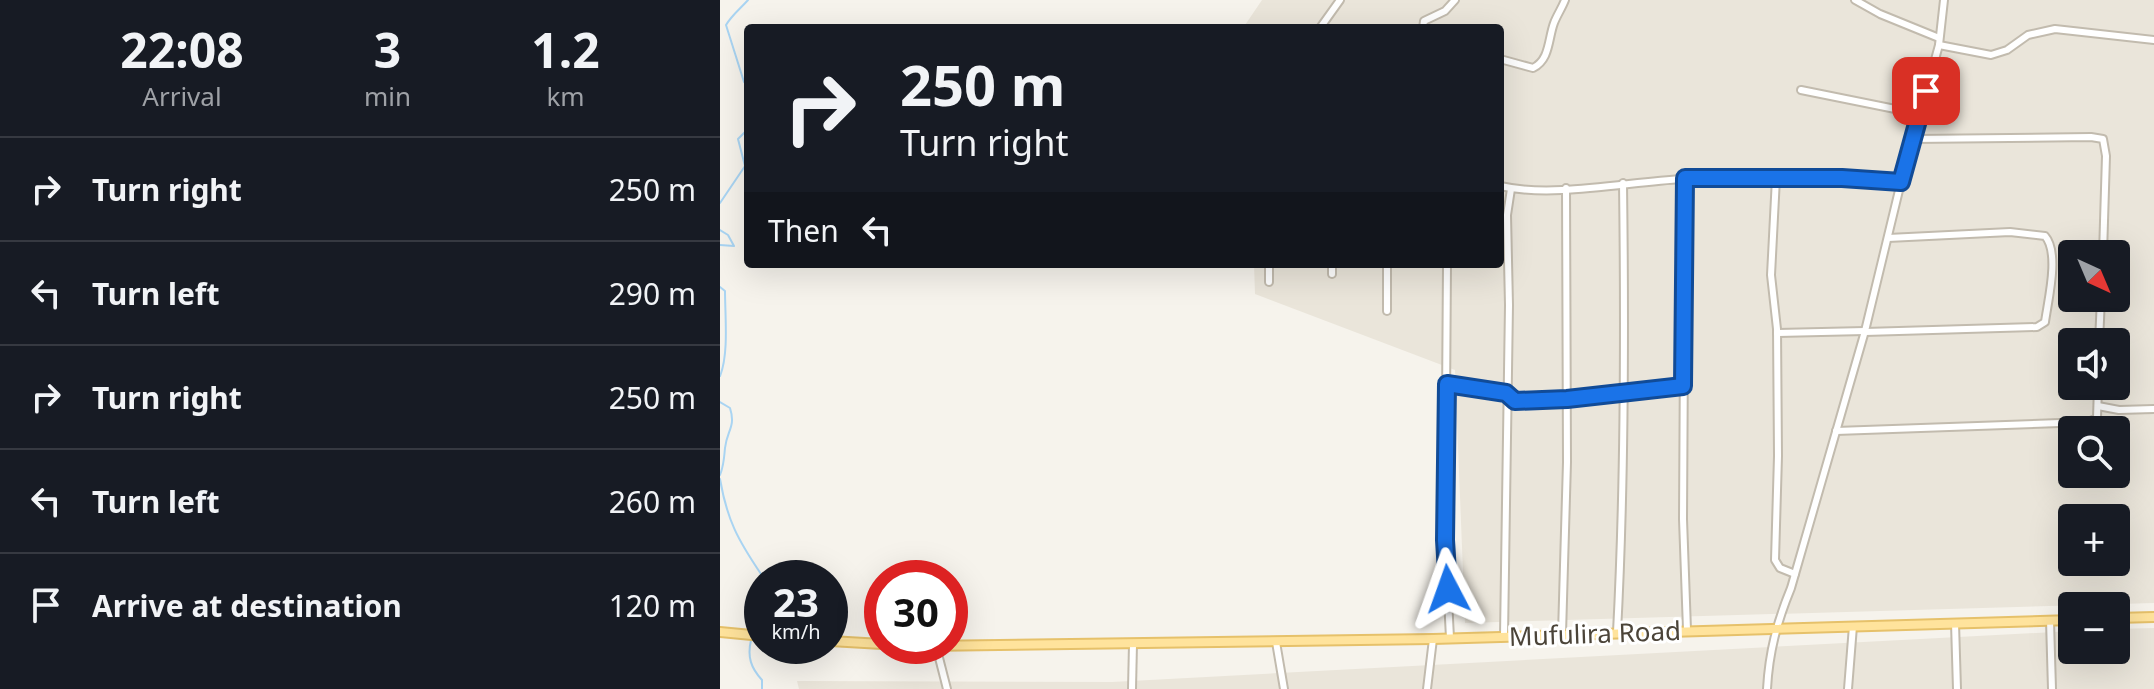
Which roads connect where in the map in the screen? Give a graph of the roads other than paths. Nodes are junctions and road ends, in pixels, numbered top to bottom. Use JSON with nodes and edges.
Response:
{"nodes":[{"id":1,"x":1340,"y":0,"type":"edge"},
{"id":2,"x":1455,"y":0,"type":"edge"},
{"id":3,"x":1565,"y":0,"type":"edge"},
{"id":4,"x":1855,"y":0,"type":"edge"},
{"id":5,"x":1944,"y":0,"type":"edge"},
{"id":6,"x":1323,"y":24,"type":"edge"},
{"id":7,"x":1424,"y":24,"type":"edge"},
{"id":8,"x":2154,"y":40,"type":"edge"},
{"id":9,"x":1939,"y":42,"type":"junction"},
{"id":10,"x":1504,"y":60,"type":"edge"},
{"id":11,"x":1801,"y":90,"type":"dead end"},
{"id":12,"x":1920,"y":114,"type":"junction"},
{"id":13,"x":1913,"y":139,"type":"junction"},
{"id":14,"x":1685,"y":178,"type":"junction"},
{"id":15,"x":1776,"y":178,"type":"junction"},
{"id":16,"x":1901,"y":182,"type":"junction"},
{"id":17,"x":1623,"y":183,"type":"junction"},
{"id":18,"x":1504,"y":187,"type":"edge"},
{"id":19,"x":1566,"y":188,"type":"junction"},
{"id":20,"x":1511,"y":189,"type":"junction"},
{"id":21,"x":1888,"y":238,"type":"junction"},
{"id":22,"x":2103,"y":240,"type":"edge"},
{"id":23,"x":1269,"y":268,"type":"edge"},
{"id":24,"x":1332,"y":268,"type":"edge"},
{"id":25,"x":1387,"y":268,"type":"edge"},
{"id":26,"x":1447,"y":268,"type":"edge"},
{"id":27,"x":1332,"y":274,"type":"dead end"},
{"id":28,"x":1269,"y":282,"type":"dead end"},
{"id":29,"x":1387,"y":311,"type":"dead end"},
{"id":30,"x":1865,"y":332,"type":"junction"},
{"id":31,"x":1777,"y":333,"type":"junction"},
{"id":32,"x":1447,"y":384,"type":"junction"},
{"id":33,"x":1683,"y":386,"type":"junction"},
{"id":34,"x":1624,"y":392,"type":"junction"},
{"id":35,"x":1506,"y":393,"type":"junction"},
{"id":36,"x":1567,"y":399,"type":"junction"},
{"id":37,"x":2098,"y":400,"type":"edge"},
{"id":38,"x":2098,"y":406,"type":"junction"},
{"id":39,"x":2154,"y":409,"type":"edge"},
{"id":40,"x":1836,"y":431,"type":"junction"},
{"id":41,"x":1795,"y":574,"type":"junction"},
{"id":42,"x":2154,"y":617,"type":"edge"},
{"id":43,"x":2130,"y":618,"type":"edge"},
{"id":44,"x":2050,"y":620,"type":"junction"},
{"id":45,"x":2058,"y":620,"type":"edge"},
{"id":46,"x":1955,"y":623,"type":"junction"},
{"id":47,"x":1853,"y":626,"type":"junction"},
{"id":48,"x":1775,"y":627,"type":"junction"},
{"id":49,"x":1687,"y":630,"type":"junction"},
{"id":50,"x":720,"y":632,"type":"edge"},
{"id":51,"x":1617,"y":632,"type":"junction"},
{"id":52,"x":744,"y":634,"type":"edge"},
{"id":53,"x":1562,"y":634,"type":"junction"},
{"id":54,"x":1504,"y":636,"type":"junction"},
{"id":55,"x":1450,"y":638,"type":"junction"},
{"id":56,"x":1433,"y":639,"type":"junction"},
{"id":57,"x":1276,"y":642,"type":"junction"},
{"id":58,"x":1133,"y":644,"type":"junction"},
{"id":59,"x":968,"y":646,"type":"edge"},
{"id":60,"x":941,"y":664,"type":"edge"},
{"id":61,"x":947,"y":689,"type":"edge"},
{"id":62,"x":1132,"y":689,"type":"edge"},
{"id":63,"x":1284,"y":689,"type":"edge"},
{"id":64,"x":1427,"y":689,"type":"edge"},
{"id":65,"x":1767,"y":689,"type":"edge"},
{"id":66,"x":1848,"y":689,"type":"edge"},
{"id":67,"x":1957,"y":689,"type":"edge"},
{"id":68,"x":2052,"y":689,"type":"edge"}],
"edges":[{"from":1,"to":6,"type":"street"},
{"from":2,"to":7,"type":"street"},
{"from":3,"to":10,"type":"street"},
{"from":4,"to":9,"type":"street"},
{"from":5,"to":9,"type":"street"},
{"from":8,"to":9,"type":"street"},
{"from":9,"to":12,"type":"street"},
{"from":11,"to":12,"type":"street"},
{"from":12,"to":13,"type":"street"},
{"from":13,"to":16,"type":"street"},
{"from":13,"to":22,"type":"street"},
{"from":14,"to":15,"type":"street"},
{"from":14,"to":17,"type":"street"},
{"from":14,"to":33,"type":"street"},
{"from":15,"to":16,"type":"street"},
{"from":15,"to":31,"type":"street"},
{"from":16,"to":21,"type":"street"},
{"from":17,"to":19,"type":"street"},
{"from":17,"to":34,"type":"street"},
{"from":18,"to":20,"type":"street"},
{"from":19,"to":20,"type":"street"},
{"from":19,"to":36,"type":"street"},
{"from":20,"to":35,"type":"street"},
{"from":21,"to":30,"type":"street"},
{"from":21,"to":30,"type":"street"},
{"from":23,"to":28,"type":"street"},
{"from":24,"to":27,"type":"street"},
{"from":25,"to":29,"type":"street"},
{"from":26,"to":32,"type":"street"},
{"from":30,"to":31,"type":"street"},
{"from":30,"to":40,"type":"street"},
{"from":31,"to":41,"type":"street"},
{"from":32,"to":35,"type":"street"},
{"from":32,"to":55,"type":"street"},
{"from":33,"to":34,"type":"street"},
{"from":33,"to":49,"type":"street"},
{"from":34,"to":36,"type":"street"},
{"from":34,"to":51,"type":"street"},
{"from":35,"to":36,"type":"street"},
{"from":35,"to":54,"type":"street"},
{"from":36,"to":53,"type":"street"},
{"from":37,"to":38,"type":"street"},
{"from":38,"to":39,"type":"street"},
{"from":38,"to":40,"type":"street"},
{"from":40,"to":41,"type":"street"},
{"from":41,"to":48,"type":"street"},
{"from":42,"to":43,"type":"main road"},
{"from":44,"to":45,"type":"main road","name":"Mufulira Road"},
{"from":44,"to":46,"type":"main road","name":"Mufulira Road"},
{"from":44,"to":68,"type":"street"},
{"from":46,"to":47,"type":"main road","name":"Mufulira Road"},
{"from":46,"to":67,"type":"street"},
{"from":47,"to":48,"type":"main road","name":"Mufulira Road"},
{"from":47,"to":66,"type":"street"},
{"from":48,"to":49,"type":"main road","name":"Mufulira Road"},
{"from":48,"to":65,"type":"street"},
{"from":49,"to":51,"type":"main road","name":"Mufulira Road"},
{"from":50,"to":52,"type":"main road"},
{"from":51,"to":53,"type":"main road","name":"Mufulira Road"},
{"from":53,"to":54,"type":"main road","name":"Mufulira Road"},
{"from":54,"to":55,"type":"main road","name":"Mufulira Road"},
{"from":55,"to":56,"type":"main road","name":"Mufulira Road"},
{"from":56,"to":57,"type":"main road","name":"Mufulira Road"},
{"from":56,"to":64,"type":"street"},
{"from":57,"to":58,"type":"main road","name":"Mufulira Road"},
{"from":57,"to":63,"type":"street"},
{"from":58,"to":59,"type":"main road","name":"Mufulira Road"},
{"from":58,"to":62,"type":"street"},
{"from":60,"to":61,"type":"street"}]}
